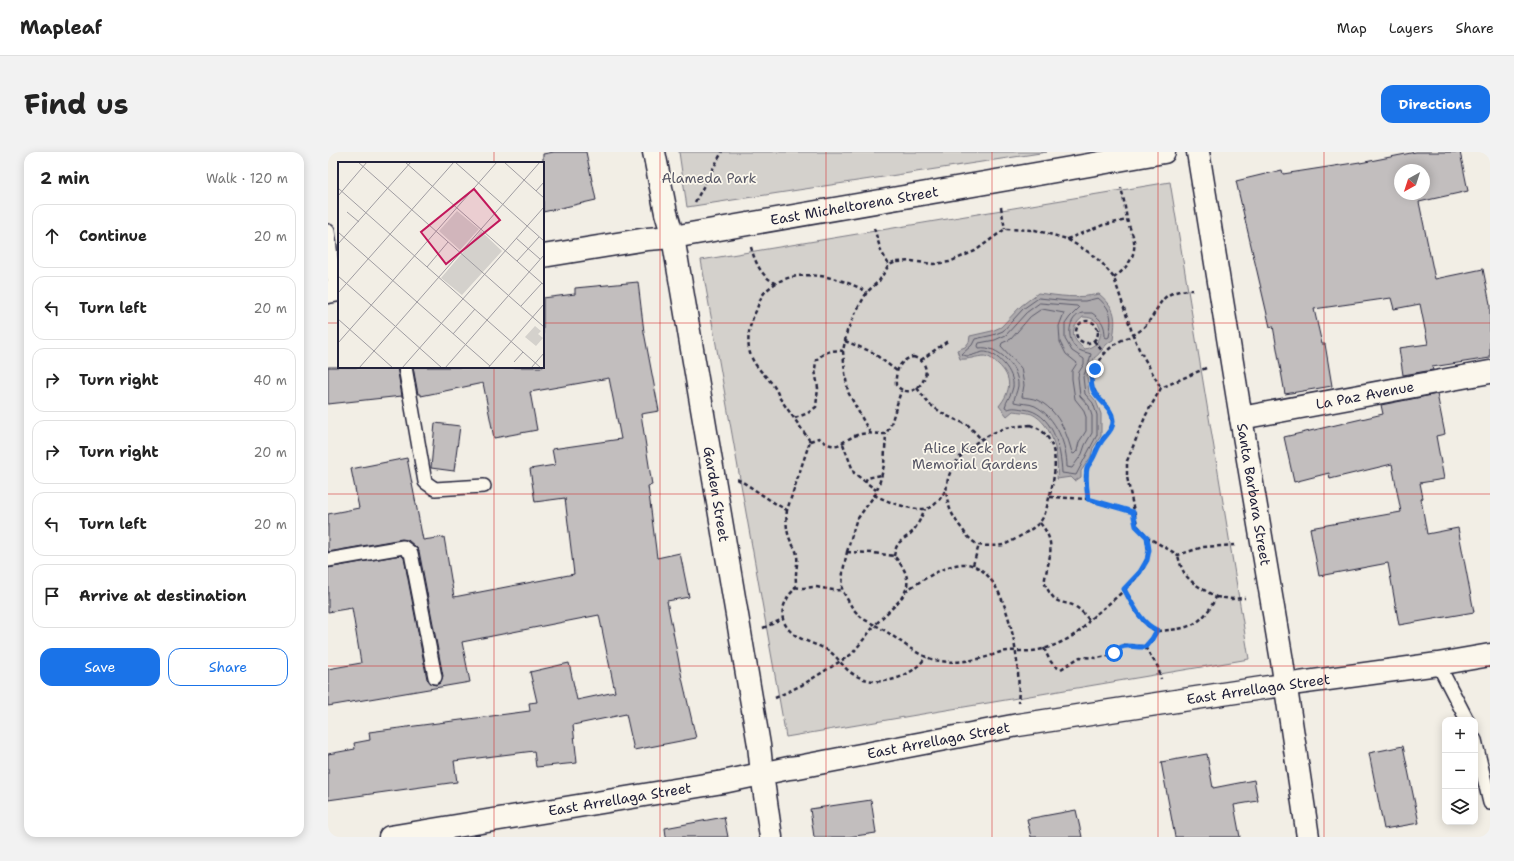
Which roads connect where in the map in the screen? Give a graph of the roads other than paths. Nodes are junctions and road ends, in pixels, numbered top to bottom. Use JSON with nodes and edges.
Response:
{"nodes":[{"id":1,"x":654,"y":152,"type":"edge"},
{"id":2,"x":1164,"y":152,"type":"edge"},
{"id":3,"x":1198,"y":152,"type":"edge"},
{"id":4,"x":328,"y":230,"type":"edge"},
{"id":5,"x":673,"y":237,"type":"junction"},
{"id":6,"x":544,"y":256,"type":"edge"},
{"id":7,"x":334,"y":290,"type":"edge"},
{"id":8,"x":405,"y":368,"type":"edge"},
{"id":9,"x":1490,"y":372,"type":"edge"},
{"id":10,"x":1241,"y":418,"type":"junction"},
{"id":11,"x":484,"y":486,"type":"dead end"},
{"id":12,"x":328,"y":560,"type":"edge"},
{"id":13,"x":1490,"y":655,"type":"edge"},
{"id":14,"x":1438,"y":664,"type":"junction"},
{"id":15,"x":435,"y":677,"type":"dead end"},
{"id":16,"x":1286,"y":685,"type":"junction"},
{"id":17,"x":1465,"y":717,"type":"edge"},
{"id":18,"x":1478,"y":753,"type":"edge"},
{"id":19,"x":762,"y":774,"type":"junction"},
{"id":20,"x":1490,"y":803,"type":"edge"},
{"id":21,"x":390,"y":837,"type":"edge"},
{"id":22,"x":771,"y":837,"type":"edge"},
{"id":23,"x":1308,"y":837,"type":"edge"}],
"edges":[{"from":1,"to":5,"type":"street","name":"Garden Street"},
{"from":2,"to":5,"type":"street","name":"East Micheltorena Street"},
{"from":3,"to":10,"type":"street","name":"Santa Barbara Street"},
{"from":4,"to":7,"type":"lane"},
{"from":5,"to":6,"type":"street","name":"East Micheltorena Street"},
{"from":5,"to":19,"type":"street","name":"Garden Street"},
{"from":8,"to":11,"type":"lane"},
{"from":9,"to":10,"type":"street","name":"La Paz Avenue"},
{"from":10,"to":16,"type":"street","name":"Santa Barbara Street"},
{"from":12,"to":15,"type":"lane"},
{"from":13,"to":14,"type":"street","name":"East Arrellaga Street"},
{"from":14,"to":16,"type":"street","name":"East Arrellaga Street"},
{"from":14,"to":17,"type":"lane"},
{"from":16,"to":19,"type":"street","name":"East Arrellaga Street"},
{"from":16,"to":23,"type":"street","name":"Santa Barbara Street"},
{"from":18,"to":20,"type":"lane"},
{"from":19,"to":21,"type":"street","name":"East Arrellaga Street"},
{"from":19,"to":22,"type":"street","name":"Garden Street"}]}
